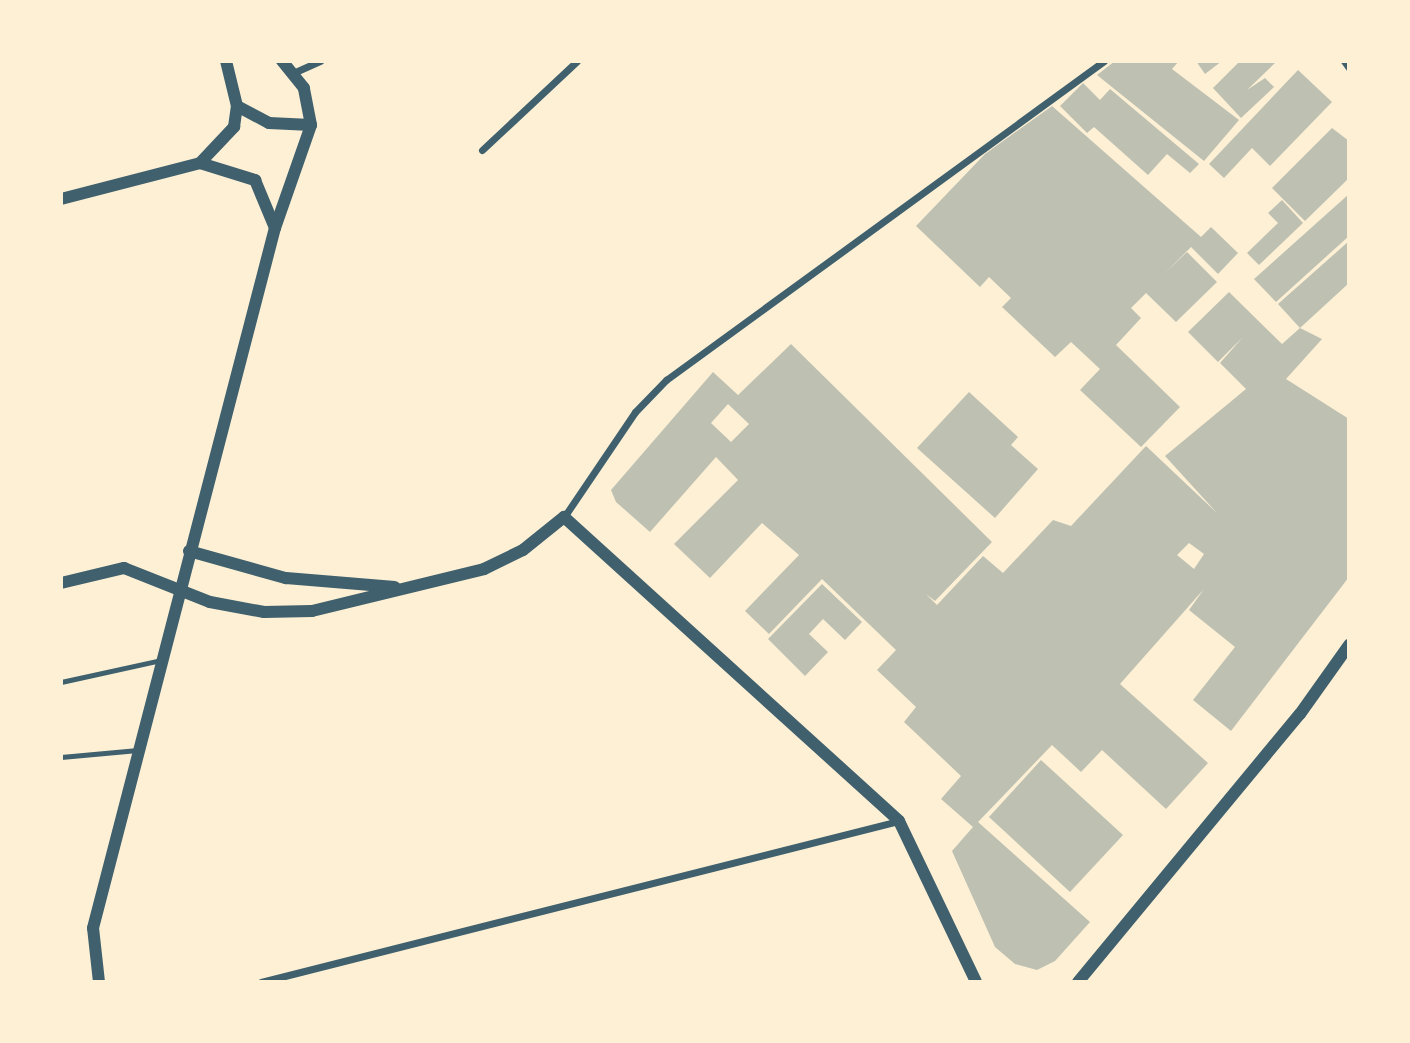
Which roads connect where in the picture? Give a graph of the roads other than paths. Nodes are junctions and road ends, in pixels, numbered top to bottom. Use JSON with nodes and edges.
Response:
{"nodes":[{"id":1,"x":226,"y":61,"type":"edge"},
{"id":2,"x":282,"y":61,"type":"edge"},
{"id":3,"x":320,"y":61,"type":"edge"},
{"id":4,"x":577,"y":61,"type":"edge"},
{"id":5,"x":1104,"y":61,"type":"edge"},
{"id":6,"x":1343,"y":61,"type":"edge"},
{"id":7,"x":1349,"y":68,"type":"edge"},
{"id":8,"x":293,"y":73,"type":"junction"},
{"id":9,"x":237,"y":106,"type":"junction"},
{"id":10,"x":311,"y":125,"type":"junction"},
{"id":11,"x":482,"y":150,"type":"dead end"},
{"id":12,"x":200,"y":163,"type":"junction"},
{"id":13,"x":61,"y":199,"type":"edge"},
{"id":14,"x":275,"y":228,"type":"junction"},
{"id":15,"x":564,"y":517,"type":"junction"},
{"id":16,"x":189,"y":551,"type":"junction"},
{"id":17,"x":61,"y":583,"type":"edge"},
{"id":18,"x":402,"y":587,"type":"junction"},
{"id":19,"x":181,"y":591,"type":"junction"},
{"id":20,"x":1349,"y":645,"type":"edge"},
{"id":21,"x":162,"y":660,"type":"junction"},
{"id":22,"x":61,"y":681,"type":"edge"},
{"id":23,"x":138,"y":750,"type":"junction"},
{"id":24,"x":61,"y":757,"type":"edge"},
{"id":25,"x":899,"y":821,"type":"junction"},
{"id":26,"x":99,"y":982,"type":"edge"},
{"id":27,"x":261,"y":982,"type":"edge"},
{"id":28,"x":976,"y":982,"type":"edge"},
{"id":29,"x":1078,"y":982,"type":"edge"}],
"edges":[{"from":1,"to":9,"type":"street"},
{"from":2,"to":8,"type":"street"},
{"from":3,"to":8,"type":"street"},
{"from":4,"to":11,"type":"street"},
{"from":5,"to":15,"type":"street"},
{"from":6,"to":7,"type":"street"},
{"from":8,"to":10,"type":"street"},
{"from":9,"to":10,"type":"street"},
{"from":9,"to":12,"type":"street"},
{"from":10,"to":14,"type":"street"},
{"from":12,"to":13,"type":"street"},
{"from":12,"to":14,"type":"street"},
{"from":14,"to":16,"type":"street"},
{"from":15,"to":18,"type":"street"},
{"from":15,"to":25,"type":"street"},
{"from":16,"to":18,"type":"street"},
{"from":16,"to":19,"type":"street"},
{"from":17,"to":19,"type":"street"},
{"from":18,"to":19,"type":"street"},
{"from":19,"to":21,"type":"street"},
{"from":20,"to":29,"type":"street"},
{"from":21,"to":22,"type":"lane"},
{"from":21,"to":23,"type":"street"},
{"from":23,"to":24,"type":"lane"},
{"from":23,"to":26,"type":"street"},
{"from":25,"to":27,"type":"street"},
{"from":25,"to":28,"type":"street"}]}
